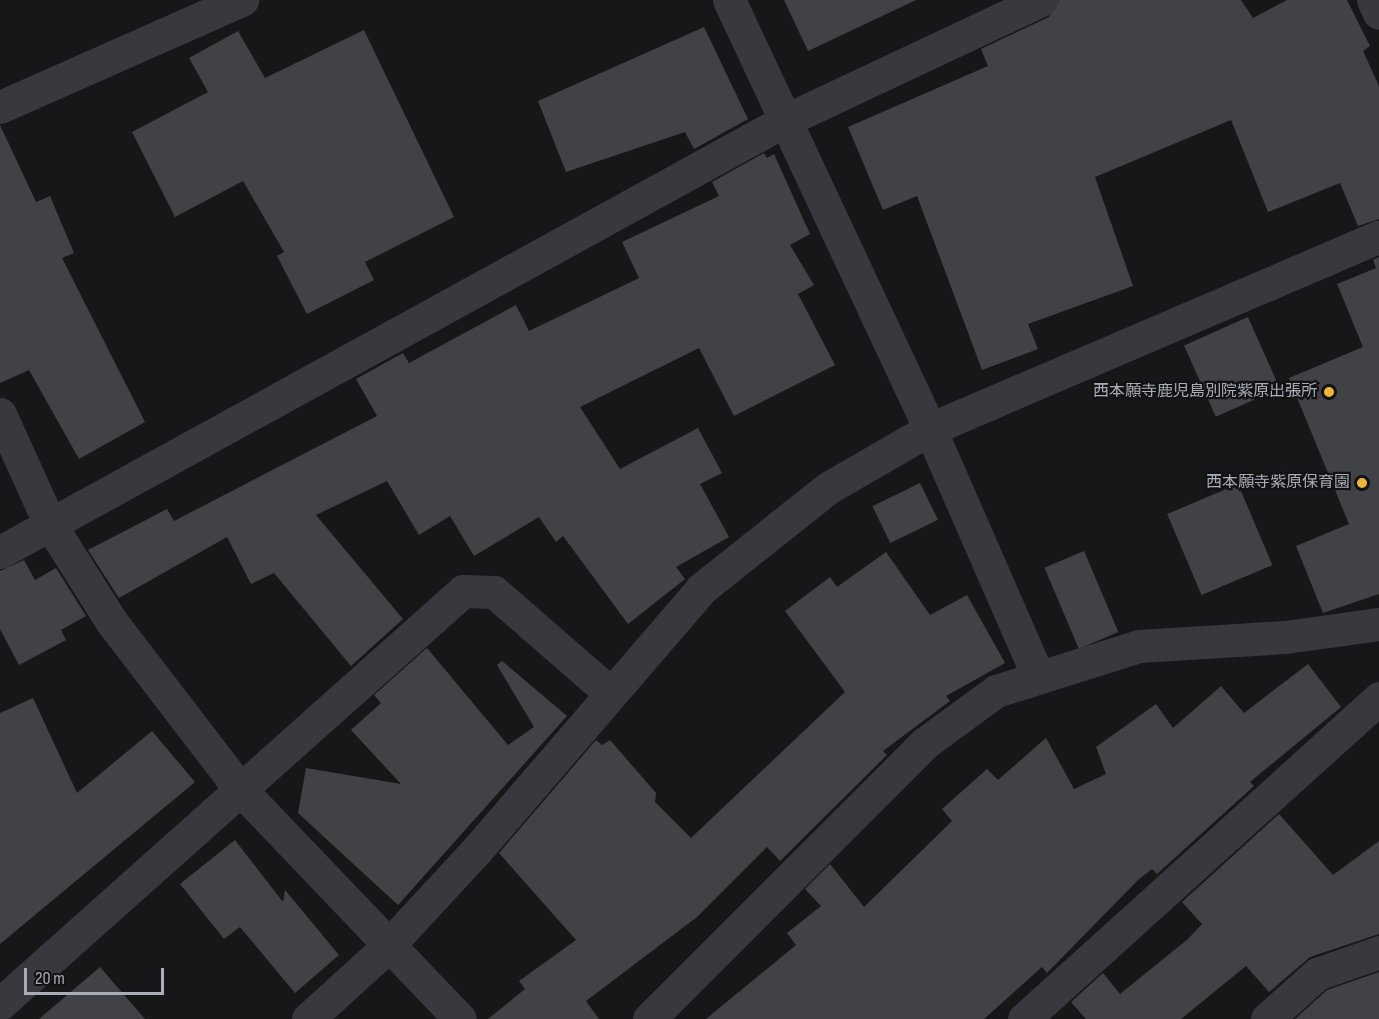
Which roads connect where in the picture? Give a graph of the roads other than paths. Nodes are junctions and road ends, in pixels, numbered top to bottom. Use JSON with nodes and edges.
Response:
{"nodes":[{"id":1,"x":242,"y":0,"type":"edge"},
{"id":2,"x":729,"y":0,"type":"edge"},
{"id":3,"x":1041,"y":0,"type":"edge"},
{"id":4,"x":1373,"y":0,"type":"edge"},
{"id":5,"x":1379,"y":13,"type":"edge"},
{"id":6,"x":0,"y":107,"type":"edge"},
{"id":7,"x":784,"y":121,"type":"junction"},
{"id":8,"x":1379,"y":237,"type":"edge"},
{"id":9,"x":0,"y":414,"type":"edge"},
{"id":10,"x":930,"y":429,"type":"junction"},
{"id":11,"x":50,"y":524,"type":"junction"},
{"id":12,"x":0,"y":552,"type":"edge"},
{"id":13,"x":1379,"y":624,"type":"edge"},
{"id":14,"x":1037,"y":674,"type":"junction"},
{"id":15,"x":610,"y":693,"type":"junction"},
{"id":16,"x":1379,"y":698,"type":"edge"},
{"id":17,"x":240,"y":789,"type":"junction"},
{"id":18,"x":387,"y":947,"type":"junction"},
{"id":19,"x":1379,"y":952,"type":"edge"},
{"id":20,"x":0,"y":1004,"type":"edge"},
{"id":21,"x":309,"y":1019,"type":"edge"},
{"id":22,"x":460,"y":1019,"type":"edge"},
{"id":23,"x":649,"y":1019,"type":"edge"},
{"id":24,"x":1024,"y":1019,"type":"edge"},
{"id":25,"x":1267,"y":1019,"type":"edge"}],
"edges":[{"from":1,"to":6,"type":"street"},
{"from":2,"to":7,"type":"street"},
{"from":3,"to":7,"type":"street"},
{"from":4,"to":5,"type":"street"},
{"from":7,"to":10,"type":"street"},
{"from":7,"to":11,"type":"street"},
{"from":8,"to":10,"type":"street"},
{"from":9,"to":11,"type":"street"},
{"from":10,"to":14,"type":"street"},
{"from":10,"to":15,"type":"street"},
{"from":11,"to":12,"type":"street"},
{"from":11,"to":17,"type":"street"},
{"from":13,"to":14,"type":"street"},
{"from":14,"to":23,"type":"street"},
{"from":15,"to":17,"type":"street"},
{"from":15,"to":18,"type":"street"},
{"from":16,"to":24,"type":"street"},
{"from":17,"to":18,"type":"street"},
{"from":17,"to":20,"type":"street"},
{"from":18,"to":21,"type":"street"},
{"from":18,"to":22,"type":"street"},
{"from":19,"to":25,"type":"street"}]}
